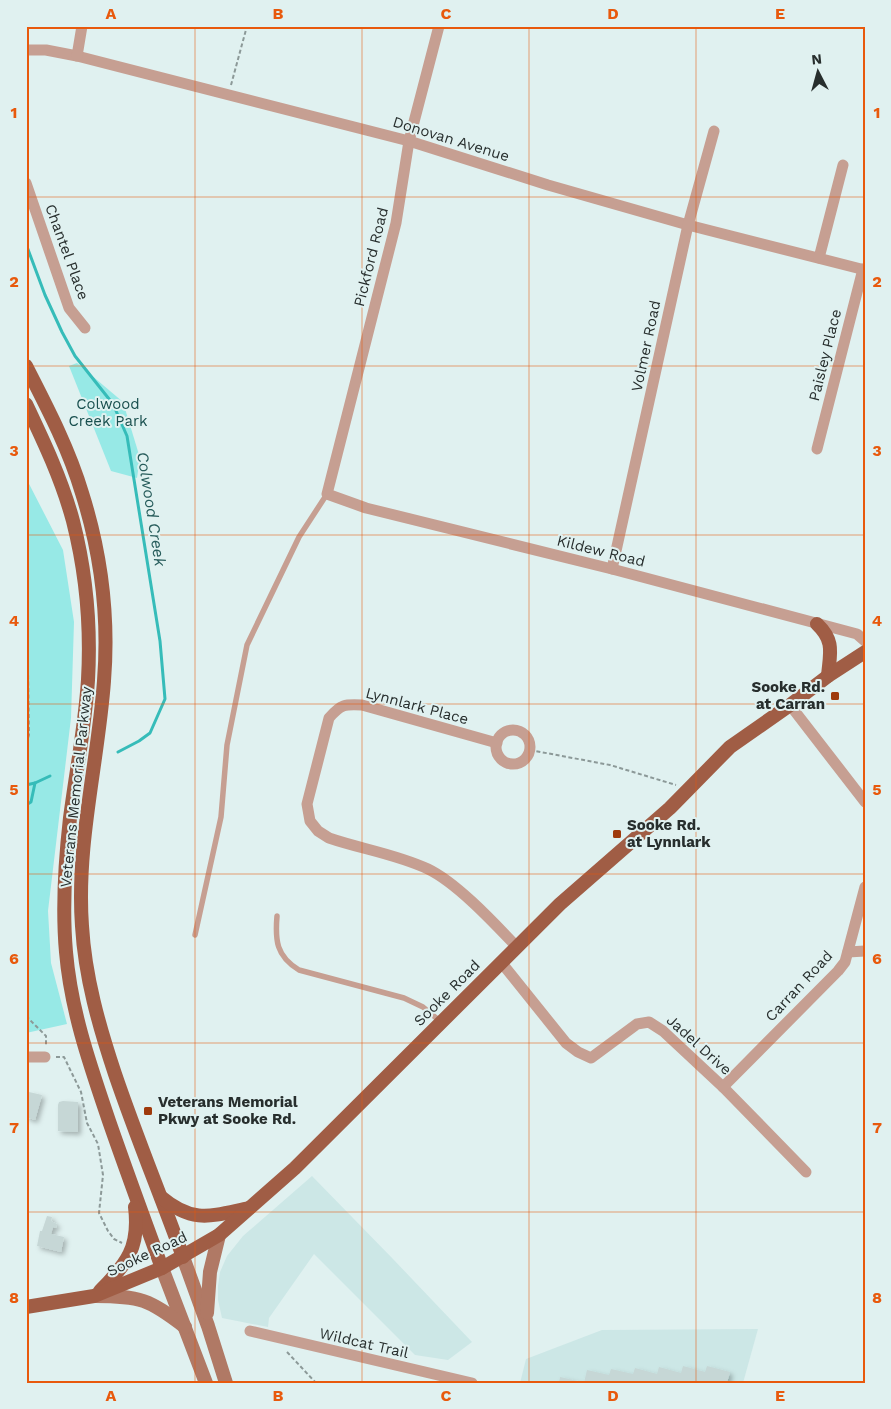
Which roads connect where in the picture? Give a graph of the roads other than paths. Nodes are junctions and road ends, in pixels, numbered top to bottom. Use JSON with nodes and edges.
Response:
{"nodes":[{"id":1,"x":82,"y":26,"type":"edge"},
{"id":2,"x":438,"y":26,"type":"edge"},
{"id":3,"x":26,"y":50,"type":"edge"},
{"id":4,"x":77,"y":56,"type":"junction"},
{"id":5,"x":714,"y":131,"type":"dead end"},
{"id":6,"x":409,"y":141,"type":"junction"},
{"id":7,"x":844,"y":165,"type":"dead end"},
{"id":8,"x":26,"y":183,"type":"edge"},
{"id":9,"x":688,"y":225,"type":"junction"},
{"id":10,"x":819,"y":258,"type":"junction"},
{"id":11,"x":864,"y":270,"type":"edge"},
{"id":12,"x":85,"y":328,"type":"dead end"},
{"id":13,"x":26,"y":366,"type":"edge"},
{"id":14,"x":26,"y":404,"type":"edge"},
{"id":15,"x":817,"y":449,"type":"dead end"},
{"id":16,"x":327,"y":494,"type":"junction"},
{"id":17,"x":88,"y":516,"type":"junction"},
{"id":18,"x":73,"y":520,"type":"junction"},
{"id":19,"x":612,"y":568,"type":"junction"},
{"id":20,"x":817,"y":624,"type":"junction"},
{"id":21,"x":865,"y":641,"type":"edge"},
{"id":22,"x":865,"y":652,"type":"edge"},
{"id":23,"x":828,"y":676,"type":"junction"},
{"id":24,"x":790,"y":705,"type":"junction"},
{"id":25,"x":497,"y":743,"type":"junction"},
{"id":26,"x":865,"y":802,"type":"edge"},
{"id":27,"x":865,"y":886,"type":"edge"},
{"id":28,"x":278,"y":916,"type":"dead end"},
{"id":29,"x":195,"y":935,"type":"dead end"},
{"id":30,"x":517,"y":946,"type":"junction"},
{"id":31,"x":865,"y":951,"type":"edge"},
{"id":32,"x":848,"y":952,"type":"junction"},
{"id":33,"x":501,"y":962,"type":"junction"},
{"id":34,"x":441,"y":1022,"type":"junction"},
{"id":35,"x":26,"y":1057,"type":"edge"},
{"id":36,"x":45,"y":1057,"type":"road end"},
{"id":37,"x":723,"y":1087,"type":"junction"},
{"id":38,"x":806,"y":1172,"type":"dead end"},
{"id":39,"x":132,"y":1184,"type":"junction"},
{"id":40,"x":161,"y":1197,"type":"junction"},
{"id":41,"x":250,"y":1208,"type":"junction"},
{"id":42,"x":219,"y":1235,"type":"junction"},
{"id":43,"x":183,"y":1257,"type":"junction"},
{"id":44,"x":162,"y":1268,"type":"junction"},
{"id":45,"x":94,"y":1296,"type":"junction"},
{"id":46,"x":26,"y":1307,"type":"edge"},
{"id":47,"x":208,"y":1326,"type":"junction"},
{"id":48,"x":186,"y":1328,"type":"junction"},
{"id":49,"x":250,"y":1331,"type":"dead end"},
{"id":50,"x":206,"y":1383,"type":"edge"},
{"id":51,"x":226,"y":1383,"type":"edge"},
{"id":52,"x":472,"y":1383,"type":"edge"}],
"edges":[{"from":1,"to":4,"type":"street"},
{"from":2,"to":6,"type":"street","name":"Pickford Road"},
{"from":3,"to":4,"type":"street","name":"Donovan Avenue"},
{"from":4,"to":6,"type":"street","name":"Donovan Avenue"},
{"from":5,"to":9,"type":"street","name":"Volmer Road"},
{"from":6,"to":9,"type":"street","name":"Donovan Avenue"},
{"from":6,"to":16,"type":"street","name":"Pickford Road"},
{"from":7,"to":10,"type":"street"},
{"from":8,"to":12,"type":"street","name":"Chantel Place"},
{"from":9,"to":10,"type":"street","name":"Donovan Avenue"},
{"from":9,"to":19,"type":"street","name":"Volmer Road"},
{"from":10,"to":11,"type":"street","name":"Donovan Avenue"},
{"from":11,"to":15,"type":"street","name":"Paisley Place"},
{"from":13,"to":17,"type":"main road","name":"Veterans Memorial Parkway"},
{"from":14,"to":18,"type":"main road","name":"Veterans Memorial Parkway"},
{"from":16,"to":19,"type":"street","name":"Kildew Road"},
{"from":16,"to":29,"type":"lane"},
{"from":17,"to":18,"type":"lane"},
{"from":17,"to":40,"type":"main road","name":"Veterans Memorial Parkway"},
{"from":18,"to":39,"type":"main road","name":"Veterans Memorial Parkway"},
{"from":19,"to":20,"type":"street","name":"Kildew Road"},
{"from":20,"to":21,"type":"street","name":"Kildew Road"},
{"from":20,"to":23,"type":"main road"},
{"from":22,"to":23,"type":"main road","name":"Sooke Road"},
{"from":23,"to":24,"type":"main road","name":"Sooke Road"},
{"from":24,"to":26,"type":"street"},
{"from":24,"to":30,"type":"main road","name":"Sooke Road"},
{"from":25,"to":25,"type":"street"},
{"from":25,"to":30,"type":"street","name":"Lynnlark Place"},
{"from":27,"to":32,"type":"street","name":"Carran Road"},
{"from":28,"to":34,"type":"lane"},
{"from":30,"to":33,"type":"main road","name":"Sooke Road"},
{"from":31,"to":32,"type":"street"},
{"from":32,"to":37,"type":"street","name":"Carran Road"},
{"from":33,"to":34,"type":"main road","name":"Sooke Road"},
{"from":33,"to":37,"type":"street","name":"Jadel Drive"},
{"from":34,"to":41,"type":"main road","name":"Sooke Road"},
{"from":35,"to":36,"type":"street"},
{"from":37,"to":38,"type":"street","name":"Jadel Drive"},
{"from":39,"to":44,"type":"main road","name":"Veterans Memorial Parkway"},
{"from":39,"to":45,"type":"main road"},
{"from":40,"to":41,"type":"main road"},
{"from":40,"to":43,"type":"main road","name":"Veterans Memorial Parkway"},
{"from":41,"to":42,"type":"main road","name":"Sooke Road"},
{"from":42,"to":43,"type":"main road","name":"Sooke Road"},
{"from":42,"to":47,"type":"main road"},
{"from":43,"to":44,"type":"main road","name":"Sooke Road"},
{"from":43,"to":47,"type":"main road","name":"Veterans Memorial Parkway"},
{"from":44,"to":45,"type":"main road","name":"Sooke Road"},
{"from":44,"to":48,"type":"main road","name":"Veterans Memorial Parkway"},
{"from":45,"to":46,"type":"main road","name":"Sooke Road"},
{"from":45,"to":48,"type":"main road"},
{"from":47,"to":51,"type":"main road","name":"Veterans Memorial Parkway"},
{"from":48,"to":50,"type":"main road","name":"Veterans Memorial Parkway"},
{"from":49,"to":52,"type":"street","name":"Wildcat Trail"}]}
